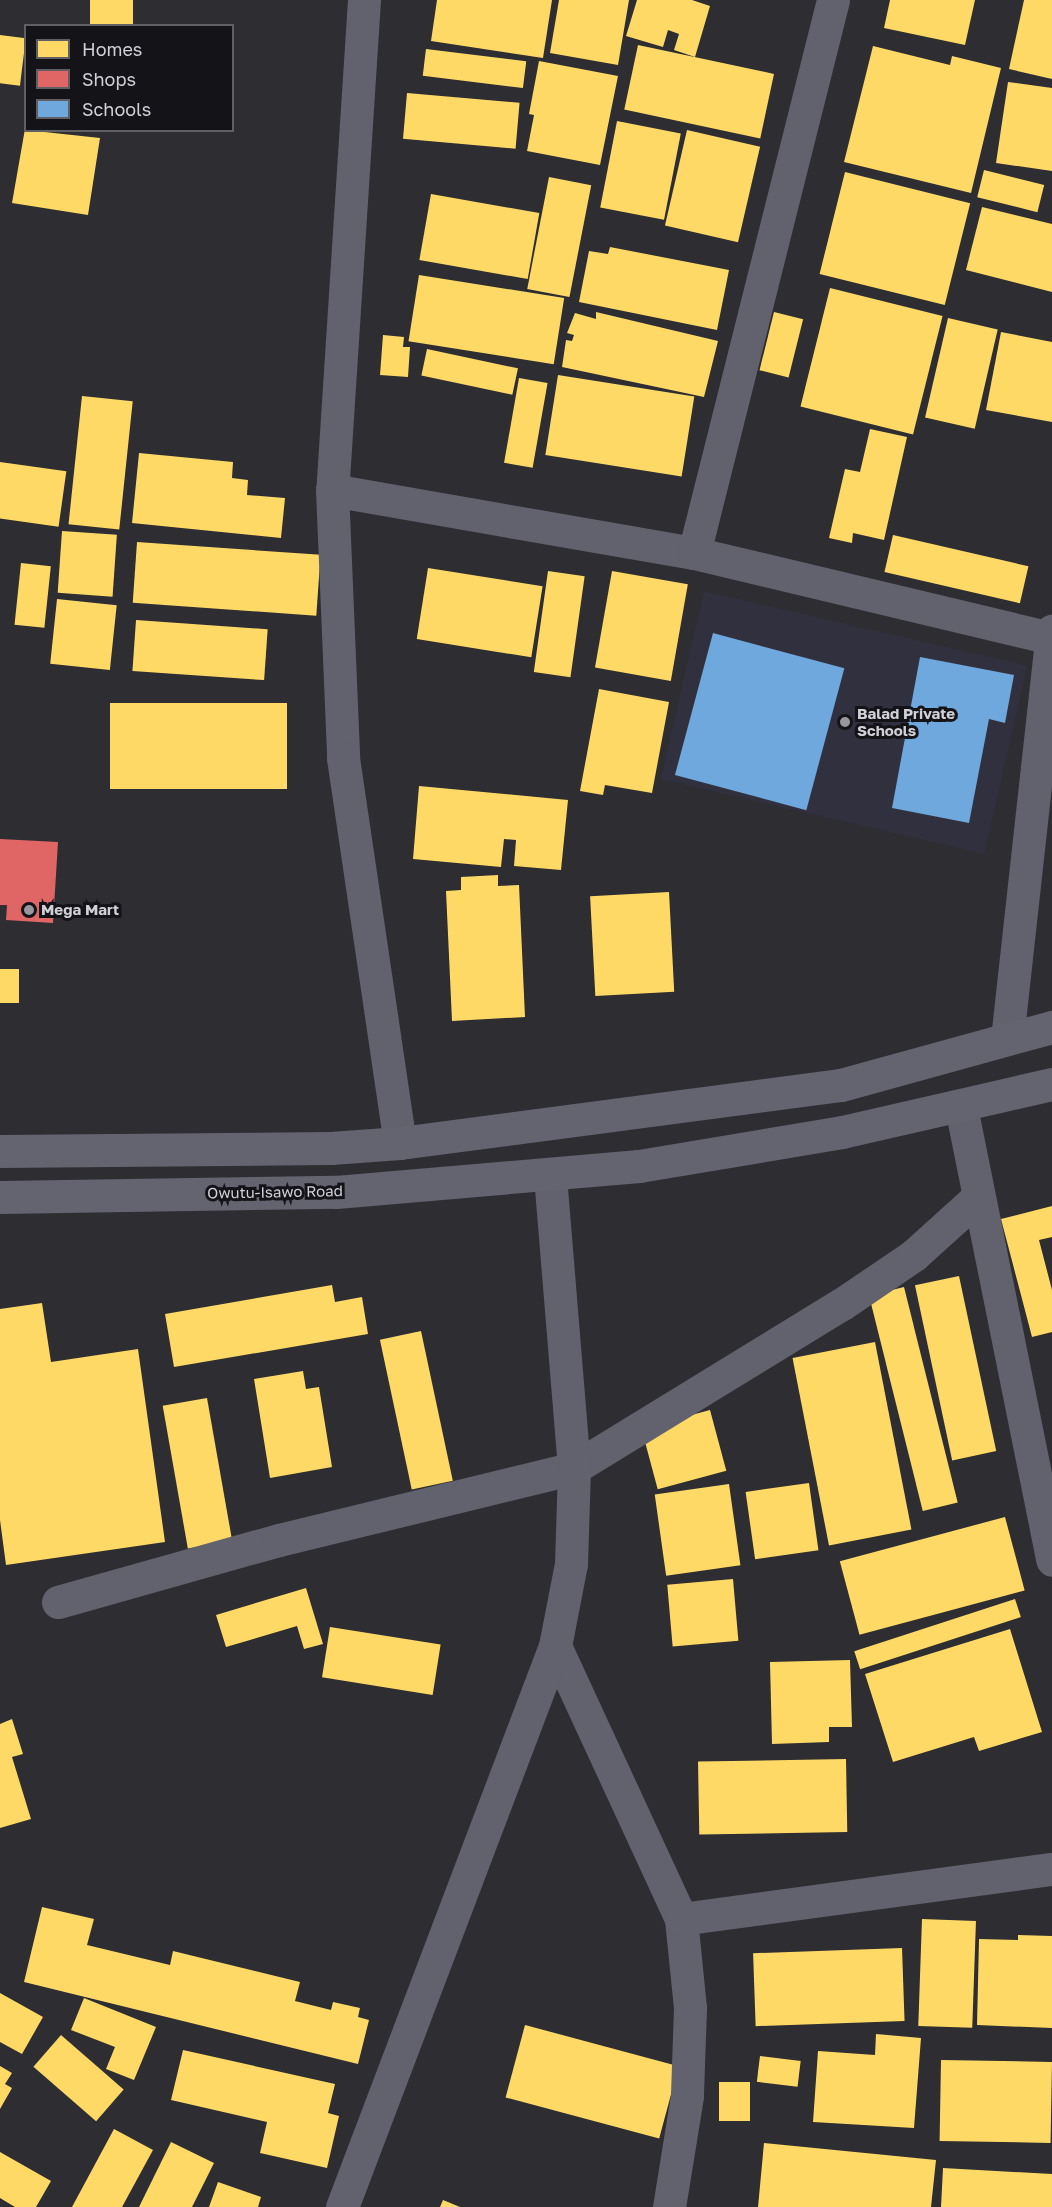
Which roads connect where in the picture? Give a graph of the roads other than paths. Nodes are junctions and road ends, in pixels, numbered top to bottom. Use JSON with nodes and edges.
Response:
{"nodes":[{"id":1,"x":364,"y":0,"type":"edge"},
{"id":2,"x":833,"y":0,"type":"edge"},
{"id":3,"x":332,"y":490,"type":"junction"},
{"id":4,"x":694,"y":553,"type":"junction"},
{"id":5,"x":1051,"y":634,"type":"edge"},
{"id":6,"x":1052,"y":1027,"type":"edge"},
{"id":7,"x":1007,"y":1039,"type":"junction"},
{"id":8,"x":1052,"y":1084,"type":"edge"},
{"id":9,"x":961,"y":1107,"type":"junction"},
{"id":10,"x":400,"y":1143,"type":"junction"},
{"id":11,"x":0,"y":1151,"type":"edge"},
{"id":12,"x":550,"y":1174,"type":"junction"},
{"id":13,"x":0,"y":1197,"type":"edge"},
{"id":14,"x":977,"y":1198,"type":"junction"},
{"id":15,"x":574,"y":1468,"type":"junction"},
{"id":16,"x":1052,"y":1560,"type":"edge"},
{"id":17,"x":58,"y":1602,"type":"dead end"},
{"id":18,"x":555,"y":1646,"type":"junction"},
{"id":19,"x":1052,"y":1869,"type":"edge"},
{"id":20,"x":681,"y":1919,"type":"junction"},
{"id":21,"x":342,"y":2207,"type":"edge"},
{"id":22,"x":669,"y":2207,"type":"edge"}],
"edges":[{"from":1,"to":3,"type":"street"},
{"from":2,"to":4,"type":"street"},
{"from":3,"to":4,"type":"street"},
{"from":3,"to":10,"type":"street"},
{"from":4,"to":5,"type":"street"},
{"from":5,"to":7,"type":"street"},
{"from":6,"to":7,"type":"street"},
{"from":7,"to":10,"type":"street"},
{"from":8,"to":9,"type":"street","name":"Owutu-Isawo Road"},
{"from":9,"to":12,"type":"street","name":"Owutu-Isawo Road"},
{"from":9,"to":14,"type":"street"},
{"from":10,"to":11,"type":"street"},
{"from":12,"to":13,"type":"street","name":"Owutu-Isawo Road"},
{"from":12,"to":15,"type":"street"},
{"from":14,"to":15,"type":"street"},
{"from":14,"to":16,"type":"street"},
{"from":15,"to":17,"type":"street"},
{"from":15,"to":18,"type":"street"},
{"from":18,"to":20,"type":"street"},
{"from":18,"to":21,"type":"street"},
{"from":19,"to":20,"type":"street"},
{"from":20,"to":22,"type":"street"}]}
